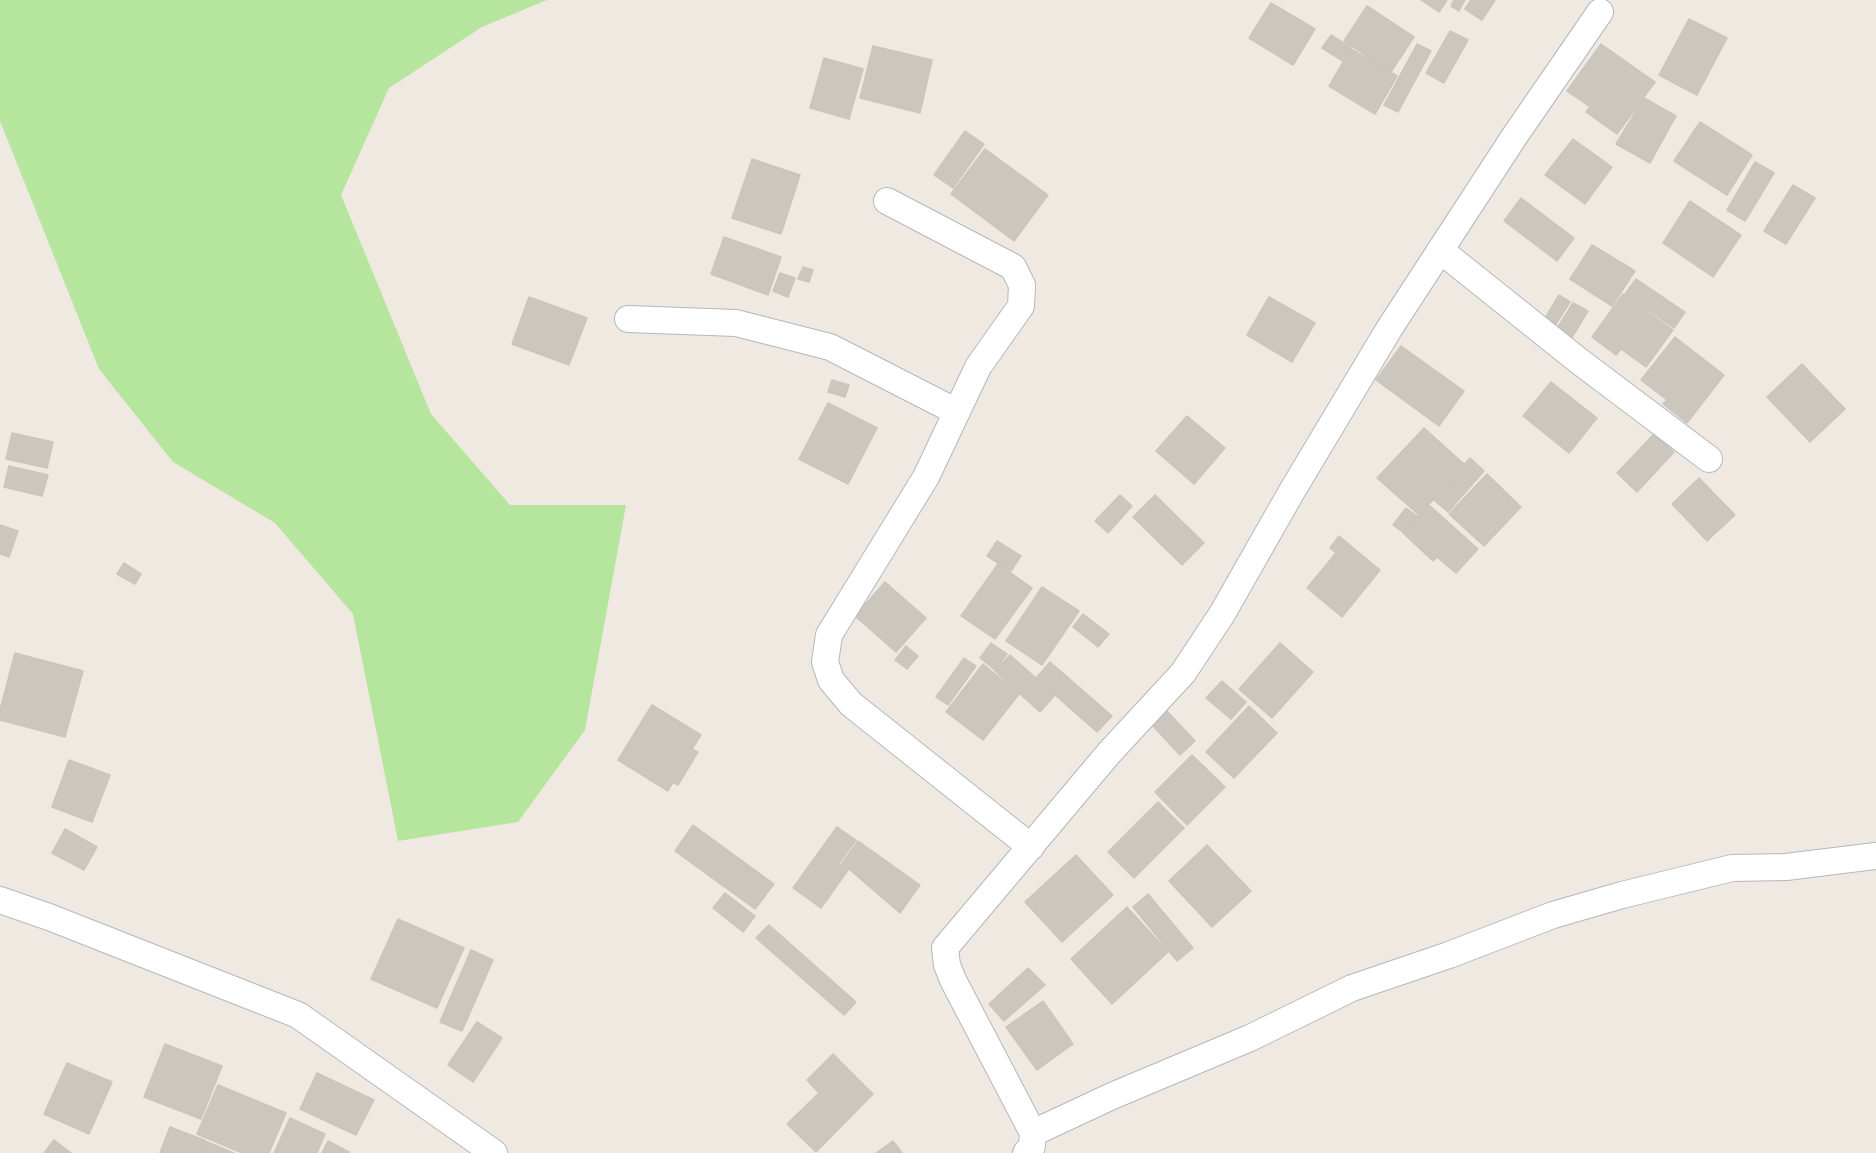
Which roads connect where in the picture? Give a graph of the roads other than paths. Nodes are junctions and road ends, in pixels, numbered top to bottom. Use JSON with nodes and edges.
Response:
{"nodes":[{"id":1,"x":1600,"y":12,"type":"dead end"},
{"id":2,"x":887,"y":201,"type":"dead end"},
{"id":3,"x":1440,"y":250,"type":"junction"},
{"id":4,"x":628,"y":319,"type":"dead end"},
{"id":5,"x":957,"y":412,"type":"junction"},
{"id":6,"x":1708,"y":459,"type":"dead end"},
{"id":7,"x":1031,"y":847,"type":"junction"},
{"id":8,"x":1876,"y":856,"type":"edge"},
{"id":9,"x":0,"y":900,"type":"edge"},
{"id":10,"x":1030,"y":1143,"type":"edge"},
{"id":11,"x":494,"y":1153,"type":"edge"}],
"edges":[{"from":1,"to":3,"type":"street"},
{"from":2,"to":5,"type":"street"},
{"from":3,"to":6,"type":"street"},
{"from":3,"to":7,"type":"street"},
{"from":4,"to":5,"type":"street"},
{"from":5,"to":7,"type":"street"},
{"from":7,"to":10,"type":"street"},
{"from":8,"to":10,"type":"street"},
{"from":9,"to":11,"type":"street"}]}
